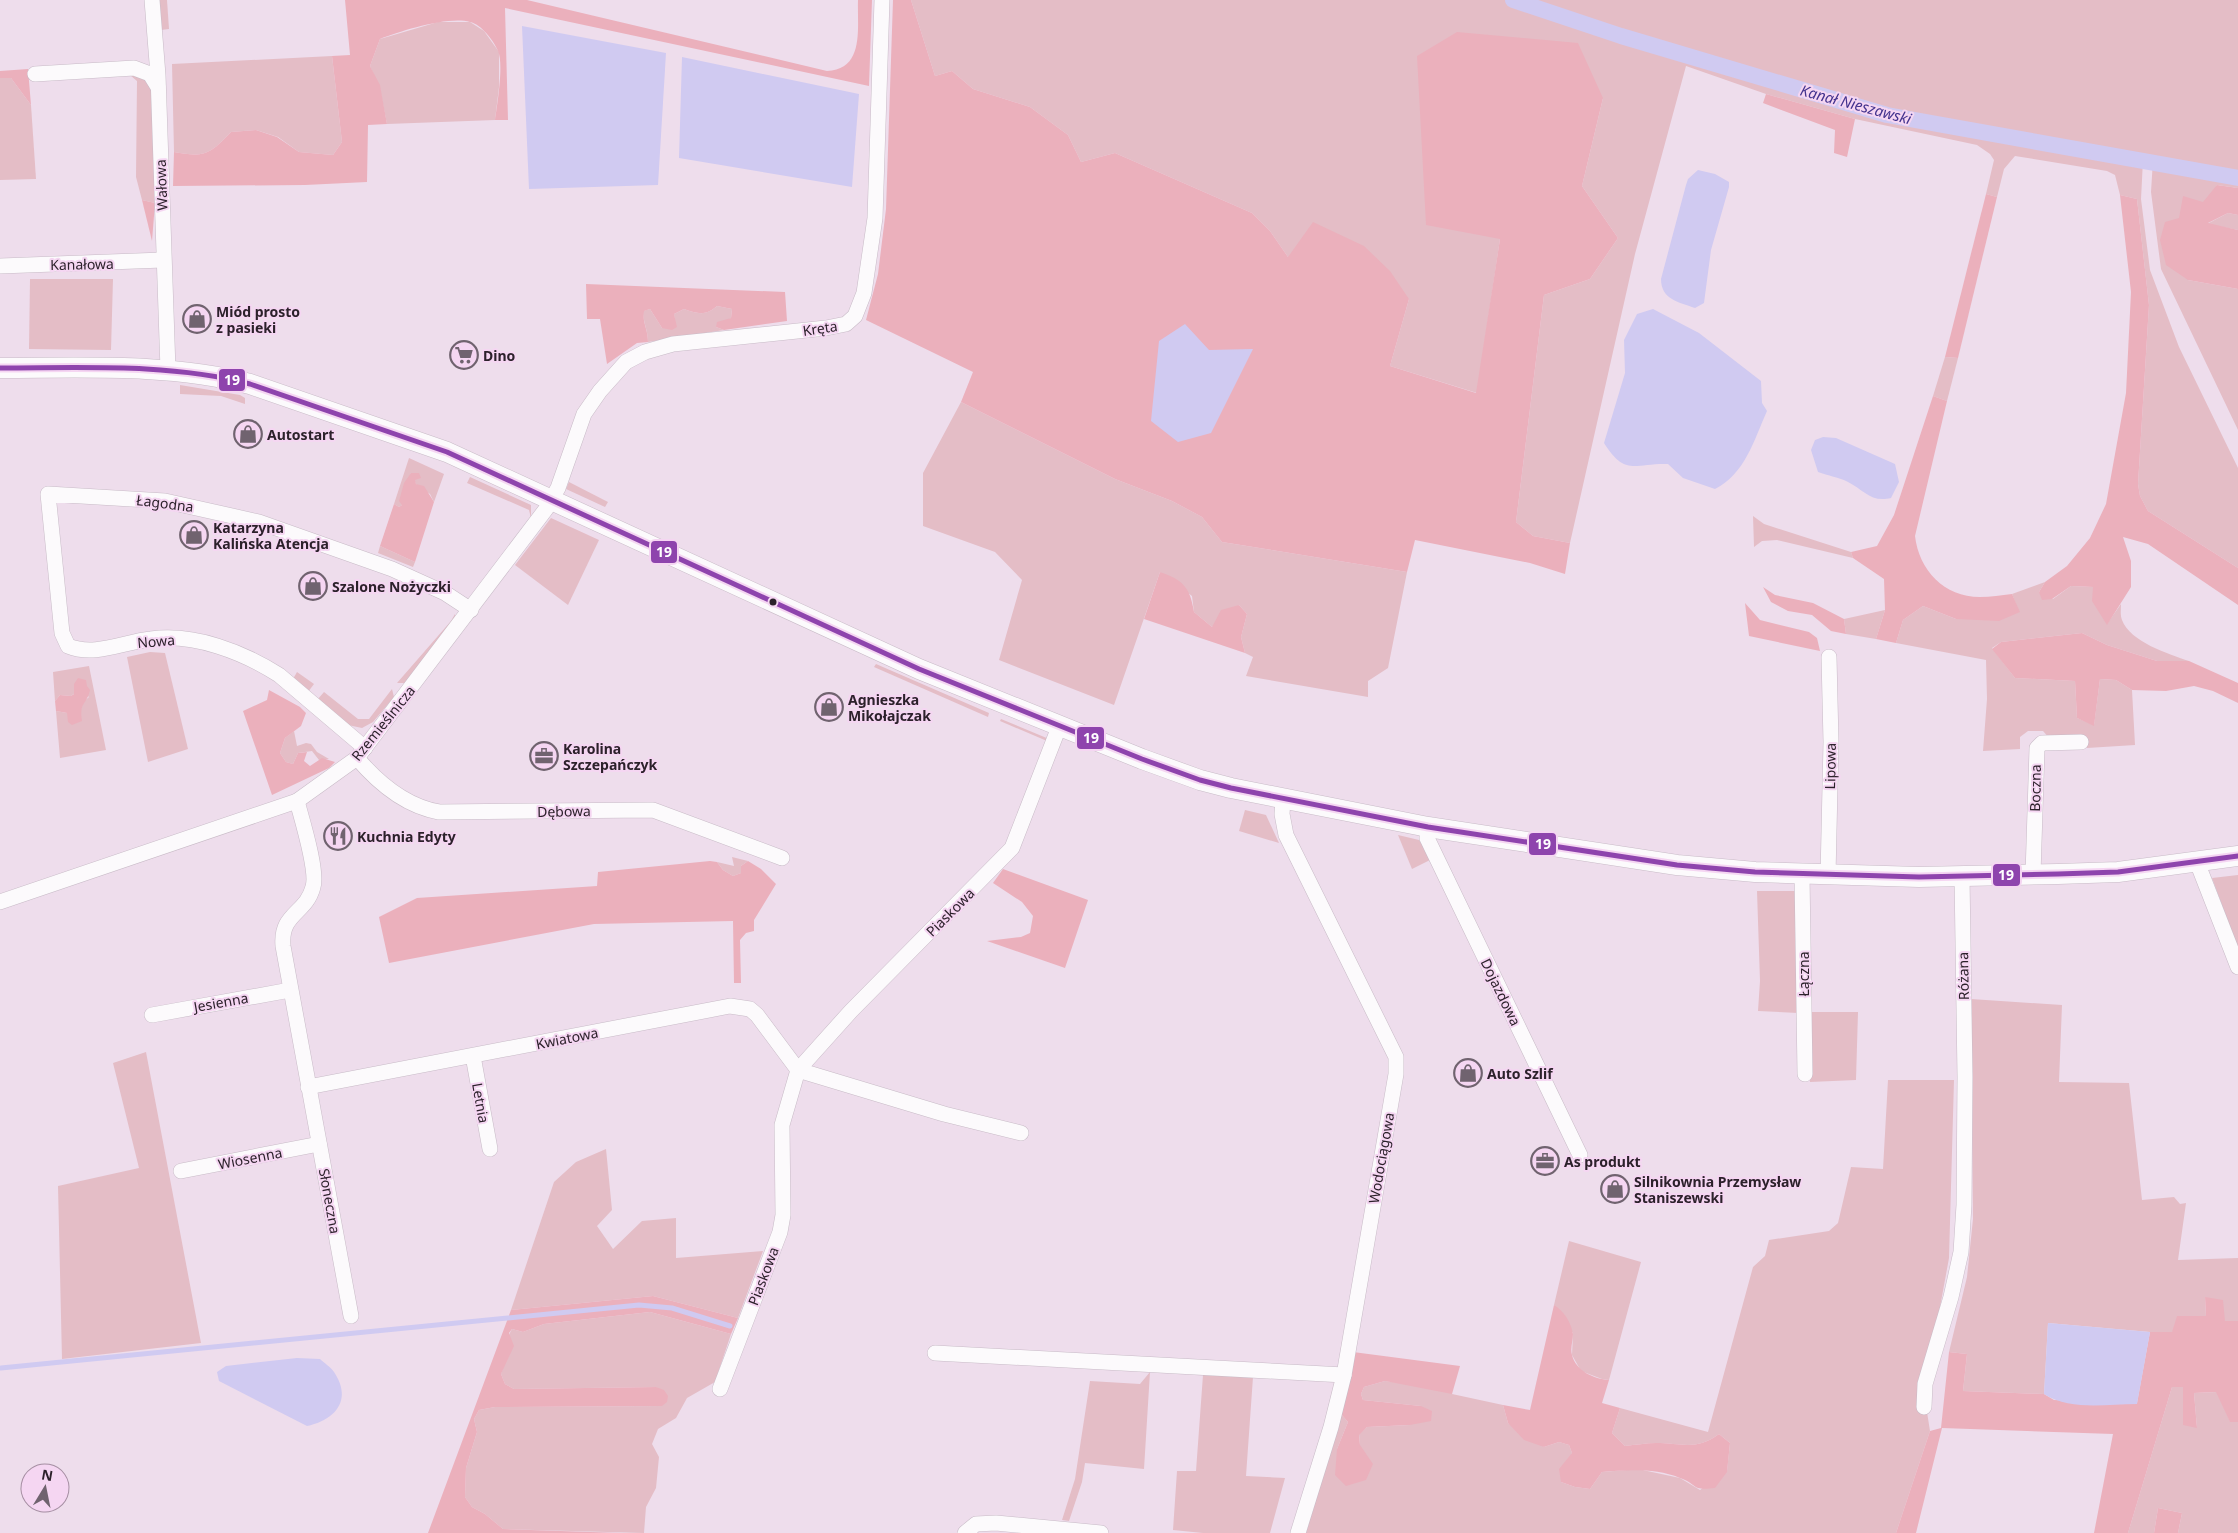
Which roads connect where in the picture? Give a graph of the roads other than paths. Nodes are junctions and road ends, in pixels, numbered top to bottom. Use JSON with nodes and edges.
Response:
{"nodes":[{"id":1,"x":152,"y":0,"type":"edge"},
{"id":2,"x":882,"y":0,"type":"edge"},
{"id":3,"x":35,"y":74,"type":"dead end"},
{"id":4,"x":158,"y":87,"type":"junction"},
{"id":5,"x":163,"y":260,"type":"junction"},
{"id":6,"x":0,"y":266,"type":"edge"},
{"id":7,"x":0,"y":368,"type":"edge"},
{"id":8,"x":168,"y":370,"type":"junction"},
{"id":9,"x":48,"y":494,"type":"joint"},
{"id":10,"x":553,"y":500,"type":"junction"},
{"id":11,"x":471,"y":610,"type":"junction"},
{"id":12,"x":1828,"y":656,"type":"dead end"},
{"id":13,"x":1059,"y":727,"type":"junction"},
{"id":14,"x":2081,"y":742,"type":"dead end"},
{"id":15,"x":361,"y":753,"type":"junction"},
{"id":16,"x":1283,"y":800,"type":"junction"},
{"id":17,"x":297,"y":801,"type":"junction"},
{"id":18,"x":1428,"y":827,"type":"junction"},
{"id":19,"x":2238,"y":856,"type":"edge"},
{"id":20,"x":782,"y":858,"type":"dead end"},
{"id":21,"x":2197,"y":862,"type":"junction"},
{"id":22,"x":1802,"y":875,"type":"junction"},
{"id":23,"x":2033,"y":875,"type":"junction"},
{"id":24,"x":1828,"y":876,"type":"junction"},
{"id":25,"x":1962,"y":876,"type":"junction"},
{"id":26,"x":0,"y":902,"type":"edge"},
{"id":27,"x":2238,"y":967,"type":"edge"},
{"id":28,"x":290,"y":990,"type":"junction"},
{"id":29,"x":152,"y":1014,"type":"dead end"},
{"id":30,"x":472,"y":1056,"type":"junction"},
{"id":31,"x":798,"y":1070,"type":"junction"},
{"id":32,"x":1805,"y":1074,"type":"dead end"},
{"id":33,"x":308,"y":1086,"type":"junction"},
{"id":34,"x":1021,"y":1134,"type":"dead end"},
{"id":35,"x":319,"y":1144,"type":"junction"},
{"id":36,"x":490,"y":1149,"type":"dead end"},
{"id":37,"x":1580,"y":1156,"type":"dead end"},
{"id":38,"x":181,"y":1171,"type":"dead end"},
{"id":39,"x":351,"y":1316,"type":"dead end"},
{"id":40,"x":935,"y":1354,"type":"dead end"},
{"id":41,"x":1344,"y":1376,"type":"junction"},
{"id":42,"x":720,"y":1389,"type":"dead end"},
{"id":43,"x":1924,"y":1407,"type":"dead end"},
{"id":44,"x":965,"y":1533,"type":"edge"},
{"id":45,"x":1101,"y":1533,"type":"edge"},
{"id":46,"x":1298,"y":1533,"type":"edge"}],
"edges":[{"from":1,"to":4,"type":"street","name":"Wałowa"},
{"from":2,"to":10,"type":"street","name":"Kręta"},
{"from":3,"to":4,"type":"street"},
{"from":4,"to":5,"type":"street","name":"Wałowa"},
{"from":5,"to":6,"type":"street","name":"Kanałowa"},
{"from":5,"to":8,"type":"street","name":"Wałowa"},
{"from":7,"to":8,"type":"main road"},
{"from":8,"to":10,"type":"main road"},
{"from":9,"to":11,"type":"street","name":"Łagodna"},
{"from":9,"to":15,"type":"street","name":"Nowa"},
{"from":10,"to":11,"type":"street","name":"Rzemieślnicza"},
{"from":10,"to":13,"type":"main road"},
{"from":11,"to":15,"type":"street","name":"Rzemieślnicza"},
{"from":12,"to":24,"type":"street","name":"Lipowa"},
{"from":13,"to":16,"type":"main road"},
{"from":13,"to":31,"type":"street","name":"Piaskowa"},
{"from":14,"to":23,"type":"street","name":"Boczna"},
{"from":15,"to":17,"type":"street","name":"Rzemieślnicza"},
{"from":15,"to":20,"type":"street","name":"Dębowa"},
{"from":16,"to":18,"type":"main road"},
{"from":16,"to":41,"type":"street","name":"Wodociągowa"},
{"from":17,"to":26,"type":"street","name":"Rzemieślnicza"},
{"from":17,"to":28,"type":"street","name":"Słoneczna"},
{"from":18,"to":22,"type":"main road"},
{"from":18,"to":37,"type":"street","name":"Dojazdowa"},
{"from":19,"to":21,"type":"main road"},
{"from":21,"to":23,"type":"main road"},
{"from":21,"to":27,"type":"street"},
{"from":22,"to":24,"type":"main road"},
{"from":22,"to":32,"type":"street","name":"Łączna"},
{"from":23,"to":25,"type":"main road"},
{"from":24,"to":25,"type":"main road"},
{"from":25,"to":43,"type":"street","name":"Różana"},
{"from":28,"to":29,"type":"street","name":"Jesienna"},
{"from":28,"to":33,"type":"street","name":"Słoneczna"},
{"from":30,"to":31,"type":"street","name":"Kwiatowa"},
{"from":30,"to":33,"type":"street","name":"Kwiatowa"},
{"from":30,"to":36,"type":"street","name":"Letnia"},
{"from":31,"to":34,"type":"street"},
{"from":31,"to":42,"type":"street","name":"Piaskowa"},
{"from":33,"to":35,"type":"street","name":"Słoneczna"},
{"from":35,"to":38,"type":"street","name":"Wiosenna"},
{"from":35,"to":39,"type":"street","name":"Słoneczna"},
{"from":40,"to":41,"type":"street"},
{"from":41,"to":46,"type":"street","name":"Wodociągowa"},
{"from":44,"to":45,"type":"street"}]}
